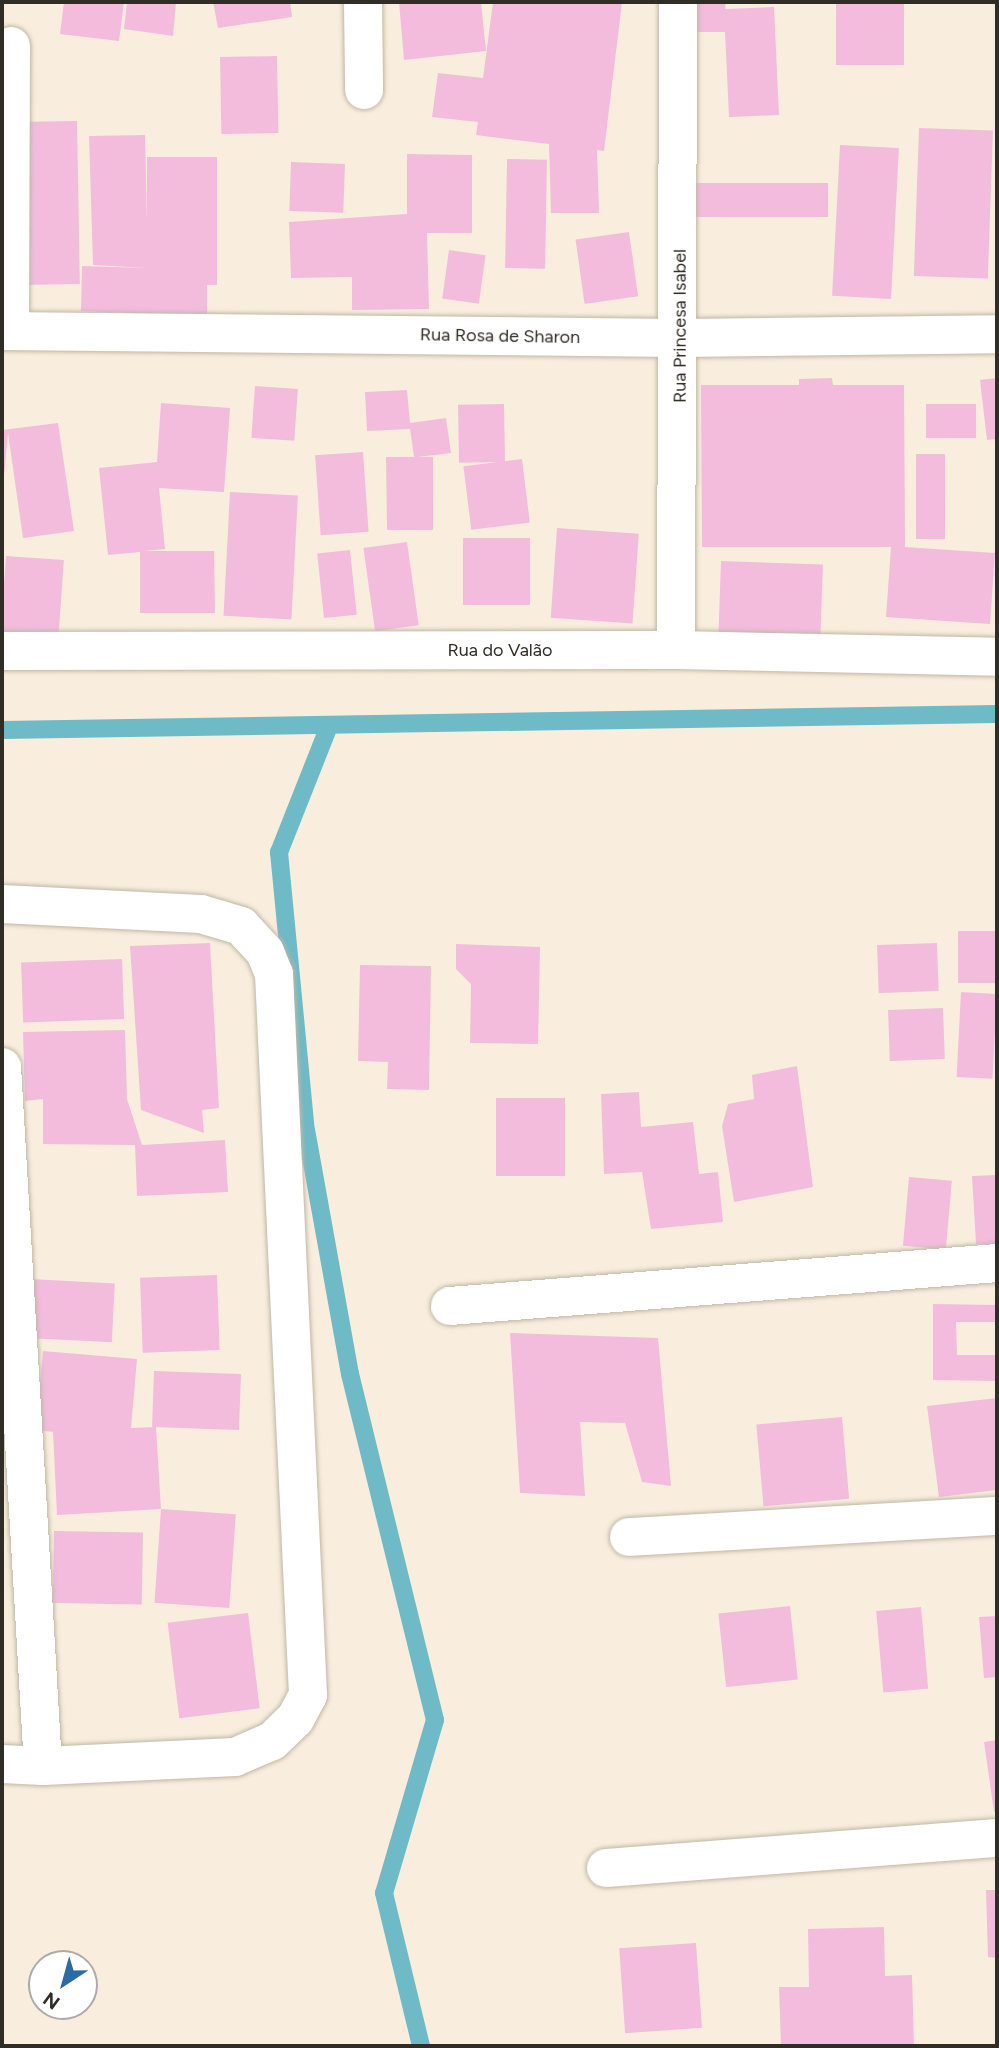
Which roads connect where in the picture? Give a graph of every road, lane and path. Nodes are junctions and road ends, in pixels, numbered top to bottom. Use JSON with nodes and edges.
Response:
{"nodes":[{"id":1,"x":363,"y":2,"type":"edge"},
{"id":2,"x":678,"y":2,"type":"edge"},
{"id":3,"x":11,"y":46,"type":"dead end"},
{"id":4,"x":364,"y":90,"type":"dead end"},
{"id":5,"x":6,"y":331,"type":"edge"},
{"id":6,"x":997,"y":334,"type":"edge"},
{"id":7,"x":680,"y":338,"type":"junction"},
{"id":8,"x":676,"y":650,"type":"junction"},
{"id":9,"x":2,"y":651,"type":"edge"},
{"id":10,"x":997,"y":657,"type":"edge"},
{"id":11,"x":2,"y":904,"type":"edge"},
{"id":12,"x":2,"y":1067,"type":"edge"},
{"id":13,"x":997,"y":1264,"type":"edge"},
{"id":14,"x":450,"y":1306,"type":"dead end"},
{"id":15,"x":997,"y":1517,"type":"edge"},
{"id":16,"x":628,"y":1537,"type":"dead end"},
{"id":17,"x":2,"y":1764,"type":"edge"},
{"id":18,"x":43,"y":1766,"type":"junction"},
{"id":19,"x":997,"y":1838,"type":"edge"},
{"id":20,"x":606,"y":1868,"type":"dead end"}],
"edges":[{"from":1,"to":4,"type":"street"},
{"from":2,"to":7,"type":"street","name":"Rua Princesa Isabel"},
{"from":3,"to":5,"type":"street"},
{"from":5,"to":7,"type":"street","name":"Rua Rosa de Sharon"},
{"from":6,"to":7,"type":"street","name":"Rua Rosa de Sharon"},
{"from":7,"to":8,"type":"street","name":"Rua Princesa Isabel"},
{"from":8,"to":9,"type":"street","name":"Rua do Valão"},
{"from":8,"to":10,"type":"street","name":"Rua do Valão"},
{"from":11,"to":18,"type":"street"},
{"from":12,"to":18,"type":"street"},
{"from":13,"to":14,"type":"street"},
{"from":15,"to":16,"type":"street"},
{"from":17,"to":18,"type":"street"},
{"from":19,"to":20,"type":"street"}]}
